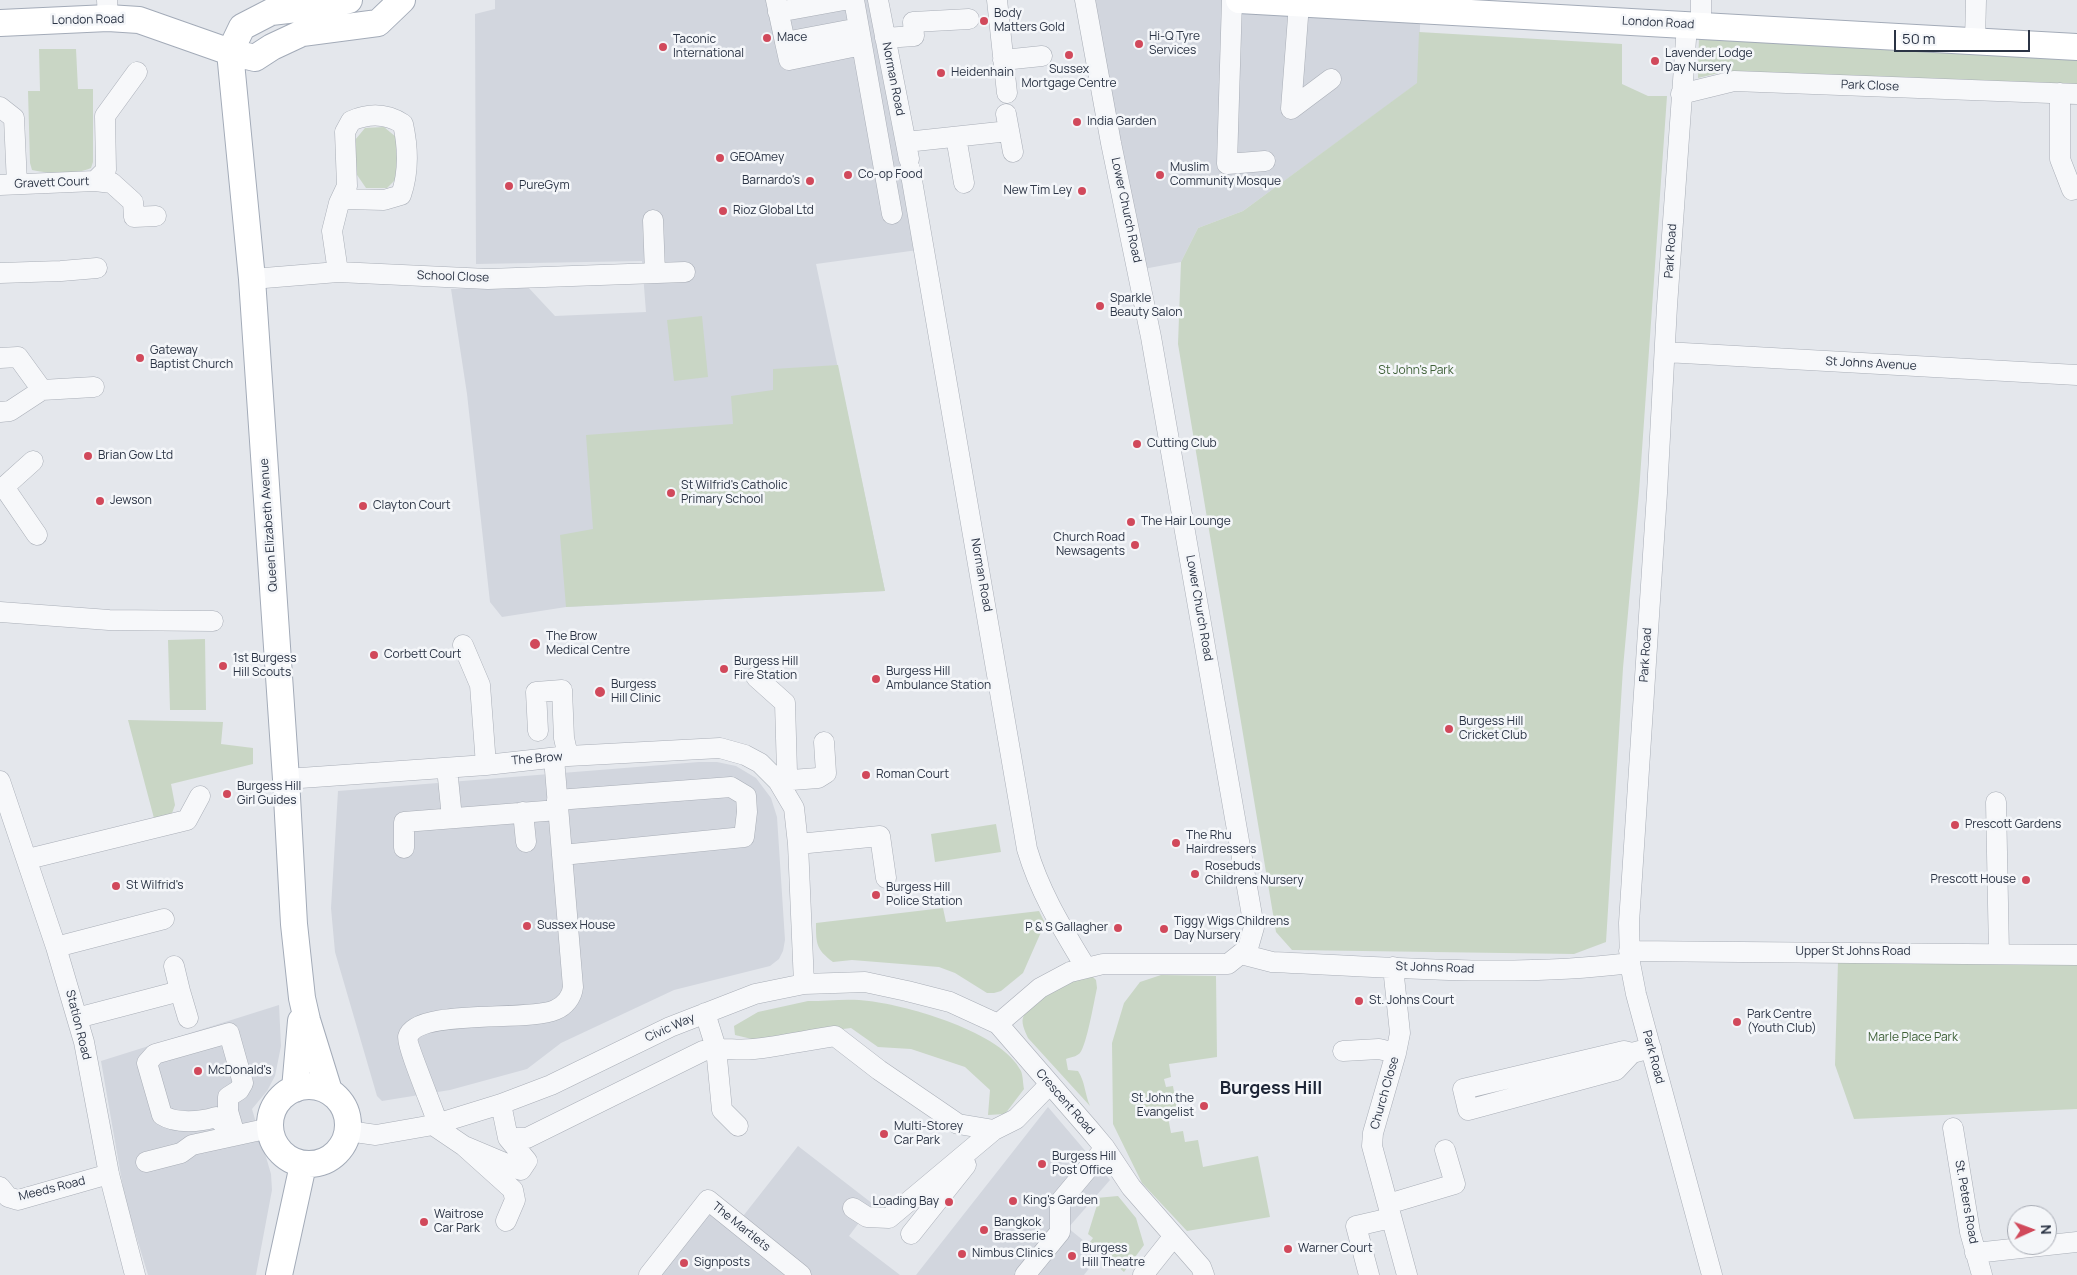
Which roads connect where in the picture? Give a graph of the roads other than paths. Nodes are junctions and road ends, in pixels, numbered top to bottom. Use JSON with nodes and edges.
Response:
{"nodes":[{"id":1,"x":349,"y":0,"type":"edge"},
{"id":2,"x":402,"y":0,"type":"edge"},
{"id":3,"x":844,"y":0,"type":"edge"},
{"id":4,"x":854,"y":0,"type":"edge"},
{"id":5,"x":878,"y":0,"type":"edge"},
{"id":6,"x":996,"y":0,"type":"edge"},
{"id":7,"x":1085,"y":0,"type":"edge"},
{"id":8,"x":1232,"y":0,"type":"edge"},
{"id":9,"x":1239,"y":0,"type":"edge"},
{"id":10,"x":1701,"y":0,"type":"edge"},
{"id":11,"x":1976,"y":0,"type":"edge"},
{"id":12,"x":1299,"y":4,"type":"junction"},
{"id":13,"x":777,"y":6,"type":"edge"},
{"id":14,"x":107,"y":9,"type":"edge"},
{"id":15,"x":969,"y":19,"type":"dead end"},
{"id":16,"x":0,"y":23,"type":"edge"},
{"id":17,"x":1694,"y":26,"type":"junction"},
{"id":18,"x":860,"y":37,"type":"junction"},
{"id":19,"x":885,"y":38,"type":"junction"},
{"id":20,"x":1975,"y":41,"type":"junction"},
{"id":21,"x":2077,"y":47,"type":"edge"},
{"id":22,"x":230,"y":52,"type":"junction"},
{"id":23,"x":1042,"y":56,"type":"dead end"},
{"id":24,"x":1002,"y":60,"type":"junction"},
{"id":25,"x":137,"y":72,"type":"dead end"},
{"id":26,"x":1331,"y":79,"type":"dead end"},
{"id":27,"x":1007,"y":93,"type":"dead end"},
{"id":28,"x":1681,"y":94,"type":"junction"},
{"id":29,"x":2069,"y":94,"type":"edge"},
{"id":30,"x":0,"y":107,"type":"edge"},
{"id":31,"x":956,"y":137,"type":"junction"},
{"id":32,"x":1013,"y":152,"type":"dead end"},
{"id":33,"x":908,"y":157,"type":"junction"},
{"id":34,"x":1264,"y":161,"type":"dead end"},
{"id":35,"x":96,"y":181,"type":"junction"},
{"id":36,"x":964,"y":183,"type":"dead end"},
{"id":37,"x":9,"y":184,"type":"edge"},
{"id":38,"x":2072,"y":190,"type":"dead end"},
{"id":39,"x":339,"y":203,"type":"junction"},
{"id":40,"x":892,"y":214,"type":"dead end"},
{"id":41,"x":156,"y":216,"type":"dead end"},
{"id":42,"x":653,"y":220,"type":"dead end"},
{"id":43,"x":97,"y":268,"type":"dead end"},
{"id":44,"x":338,"y":272,"type":"junction"},
{"id":45,"x":685,"y":272,"type":"dead end"},
{"id":46,"x":0,"y":273,"type":"edge"},
{"id":47,"x":654,"y":273,"type":"junction"},
{"id":48,"x":252,"y":279,"type":"junction"},
{"id":49,"x":1665,"y":352,"type":"junction"},
{"id":50,"x":0,"y":358,"type":"edge"},
{"id":51,"x":2077,"y":375,"type":"edge"},
{"id":52,"x":94,"y":387,"type":"dead end"},
{"id":53,"x":42,"y":390,"type":"junction"},
{"id":54,"x":0,"y":412,"type":"edge"},
{"id":55,"x":33,"y":461,"type":"dead end"},
{"id":56,"x":2,"y":487,"type":"edge"},
{"id":57,"x":37,"y":535,"type":"dead end"},
{"id":58,"x":0,"y":612,"type":"edge"},
{"id":59,"x":213,"y":621,"type":"dead end"},
{"id":60,"x":463,"y":645,"type":"dead end"},
{"id":61,"x":756,"y":677,"type":"dead end"},
{"id":62,"x":538,"y":731,"type":"dead end"},
{"id":63,"x":824,"y":742,"type":"dead end"},
{"id":64,"x":561,"y":757,"type":"junction"},
{"id":65,"x":486,"y":765,"type":"junction"},
{"id":66,"x":447,"y":768,"type":"junction"},
{"id":67,"x":286,"y":779,"type":"junction"},
{"id":68,"x":0,"y":781,"type":"edge"},
{"id":69,"x":778,"y":781,"type":"junction"},
{"id":70,"x":200,"y":796,"type":"dead end"},
{"id":71,"x":1996,"y":802,"type":"dead end"},
{"id":72,"x":558,"y":805,"type":"junction"},
{"id":73,"x":523,"y":812,"type":"junction"},
{"id":74,"x":452,"y":818,"type":"junction"},
{"id":75,"x":526,"y":842,"type":"dead end"},
{"id":76,"x":798,"y":844,"type":"junction"},
{"id":77,"x":404,"y":848,"type":"dead end"},
{"id":78,"x":562,"y":855,"type":"junction"},
{"id":79,"x":28,"y":859,"type":"junction"},
{"id":80,"x":886,"y":878,"type":"dead end"},
{"id":81,"x":164,"y":919,"type":"dead end"},
{"id":82,"x":56,"y":947,"type":"junction"},
{"id":83,"x":1241,"y":954,"type":"junction"},
{"id":84,"x":1999,"y":954,"type":"junction"},
{"id":85,"x":2077,"y":955,"type":"edge"},
{"id":86,"x":1630,"y":957,"type":"junction"},
{"id":87,"x":174,"y":966,"type":"dead end"},
{"id":88,"x":1393,"y":967,"type":"junction"},
{"id":89,"x":1086,"y":968,"type":"junction"},
{"id":90,"x":804,"y":984,"type":"junction"},
{"id":91,"x":180,"y":991,"type":"junction"},
{"id":92,"x":302,"y":998,"type":"junction"},
{"id":93,"x":705,"y":1012,"type":"junction"},
{"id":94,"x":77,"y":1018,"type":"junction"},
{"id":95,"x":188,"y":1018,"type":"dead end"},
{"id":96,"x":998,"y":1024,"type":"junction"},
{"id":97,"x":716,"y":1048,"type":"junction"},
{"id":98,"x":1641,"y":1050,"type":"junction"},
{"id":99,"x":1343,"y":1051,"type":"dead end"},
{"id":100,"x":1396,"y":1053,"type":"junction"},
{"id":101,"x":1049,"y":1084,"type":"junction"},
{"id":102,"x":294,"y":1089,"type":"junction"},
{"id":103,"x":329,"y":1091,"type":"junction"},
{"id":104,"x":501,"y":1104,"type":"junction"},
{"id":105,"x":435,"y":1124,"type":"junction"},
{"id":106,"x":738,"y":1126,"type":"dead end"},
{"id":107,"x":270,"y":1128,"type":"junction"},
{"id":108,"x":1953,"y":1128,"type":"dead end"},
{"id":109,"x":994,"y":1130,"type":"junction"},
{"id":110,"x":348,"y":1131,"type":"junction"},
{"id":111,"x":235,"y":1135,"type":"junction"},
{"id":112,"x":508,"y":1138,"type":"junction"},
{"id":113,"x":464,"y":1146,"type":"junction"},
{"id":114,"x":1105,"y":1148,"type":"junction"},
{"id":115,"x":1445,"y":1150,"type":"dead end"},
{"id":116,"x":145,"y":1155,"type":"dead end"},
{"id":117,"x":303,"y":1164,"type":"junction"},
{"id":118,"x":109,"y":1174,"type":"junction"},
{"id":119,"x":0,"y":1187,"type":"edge"},
{"id":120,"x":853,"y":1208,"type":"dead end"},
{"id":121,"x":1390,"y":1211,"type":"junction"},
{"id":122,"x":506,"y":1221,"type":"dead end"},
{"id":123,"x":911,"y":1234,"type":"dead end"},
{"id":124,"x":1174,"y":1236,"type":"junction"},
{"id":125,"x":2077,"y":1242,"type":"edge"},
{"id":126,"x":1976,"y":1253,"type":"junction"},
{"id":127,"x":135,"y":1275,"type":"edge"},
{"id":128,"x":279,"y":1275,"type":"edge"},
{"id":129,"x":649,"y":1275,"type":"edge"},
{"id":130,"x":801,"y":1275,"type":"edge"},
{"id":131,"x":1025,"y":1275,"type":"edge"},
{"id":132,"x":1143,"y":1275,"type":"edge"},
{"id":133,"x":1204,"y":1275,"type":"edge"},
{"id":134,"x":1369,"y":1275,"type":"edge"},
{"id":135,"x":1407,"y":1275,"type":"edge"},
{"id":136,"x":1712,"y":1275,"type":"edge"},
{"id":137,"x":1982,"y":1275,"type":"edge"}],
"edges":[{"from":1,"to":22,"type":"main road"},
{"from":2,"to":22,"type":"main road","name":"London Road"},
{"from":3,"to":13,"type":"street"},
{"from":4,"to":18,"type":"street"},
{"from":5,"to":19,"type":"street","name":"Norman Road"},
{"from":6,"to":24,"type":"street"},
{"from":7,"to":83,"type":"street","name":"Lower Church Road"},
{"from":8,"to":34,"type":"street"},
{"from":9,"to":12,"type":"main road","name":"London Road"},
{"from":10,"to":17,"type":"street","name":"Park Road"},
{"from":11,"to":20,"type":"street"},
{"from":12,"to":17,"type":"main road","name":"London Road"},
{"from":12,"to":26,"type":"street"},
{"from":13,"to":18,"type":"street"},
{"from":14,"to":16,"type":"main road","name":"London Road"},
{"from":14,"to":22,"type":"main road","name":"London Road"},
{"from":15,"to":19,"type":"street"},
{"from":17,"to":20,"type":"main road","name":"London Road"},
{"from":17,"to":28,"type":"street","name":"Park Road"},
{"from":18,"to":40,"type":"street"},
{"from":19,"to":33,"type":"street","name":"Norman Road"},
{"from":20,"to":21,"type":"main road","name":"London Road"},
{"from":22,"to":48,"type":"main road","name":"Queen Elizabeth Avenue"},
{"from":23,"to":24,"type":"street"},
{"from":24,"to":27,"type":"street"},
{"from":25,"to":35,"type":"street","name":"Gravett Court"},
{"from":28,"to":29,"type":"street","name":"Park Close"},
{"from":28,"to":49,"type":"street","name":"Park Road"},
{"from":29,"to":38,"type":"street","name":"Park Close"},
{"from":30,"to":37,"type":"street"},
{"from":31,"to":32,"type":"street"},
{"from":31,"to":33,"type":"street"},
{"from":31,"to":36,"type":"street"},
{"from":33,"to":89,"type":"street","name":"Norman Road"},
{"from":35,"to":37,"type":"street","name":"Gravett Court"},
{"from":35,"to":41,"type":"street"},
{"from":39,"to":39,"type":"street"},
{"from":39,"to":44,"type":"street"},
{"from":42,"to":47,"type":"street"},
{"from":43,"to":46,"type":"street"},
{"from":44,"to":47,"type":"street","name":"School Close"},
{"from":44,"to":48,"type":"street","name":"School Close"},
{"from":45,"to":47,"type":"street","name":"School Close"},
{"from":48,"to":67,"type":"main road","name":"Queen Elizabeth Avenue"},
{"from":49,"to":51,"type":"street","name":"St Johns Avenue"},
{"from":49,"to":86,"type":"street","name":"Park Road"},
{"from":50,"to":53,"type":"street"},
{"from":52,"to":53,"type":"street"},
{"from":53,"to":54,"type":"street"},
{"from":55,"to":56,"type":"street"},
{"from":56,"to":57,"type":"street"},
{"from":58,"to":59,"type":"street"},
{"from":60,"to":65,"type":"street"},
{"from":61,"to":69,"type":"street"},
{"from":62,"to":64,"type":"street"},
{"from":63,"to":69,"type":"street"},
{"from":64,"to":65,"type":"street","name":"The Brow"},
{"from":64,"to":69,"type":"street","name":"The Brow"},
{"from":64,"to":72,"type":"street"},
{"from":65,"to":66,"type":"street","name":"The Brow"},
{"from":66,"to":67,"type":"street","name":"The Brow"},
{"from":66,"to":74,"type":"street"},
{"from":67,"to":92,"type":"main road","name":"Queen Elizabeth Avenue"},
{"from":68,"to":79,"type":"street","name":"Station Road"},
{"from":69,"to":76,"type":"street","name":"The Brow"},
{"from":70,"to":79,"type":"street"},
{"from":71,"to":84,"type":"street"},
{"from":72,"to":73,"type":"street"},
{"from":72,"to":78,"type":"street"},
{"from":72,"to":78,"type":"street"},
{"from":73,"to":74,"type":"street"},
{"from":73,"to":75,"type":"street"},
{"from":74,"to":77,"type":"street"},
{"from":76,"to":80,"type":"street"},
{"from":76,"to":90,"type":"street","name":"The Brow"},
{"from":78,"to":105,"type":"street"},
{"from":79,"to":82,"type":"street","name":"Station Road"},
{"from":81,"to":82,"type":"street"},
{"from":82,"to":94,"type":"street","name":"Station Road"},
{"from":83,"to":88,"type":"street","name":"St Johns Road"},
{"from":83,"to":89,"type":"street"},
{"from":84,"to":85,"type":"street","name":"Upper St Johns Road"},
{"from":84,"to":86,"type":"street","name":"Upper St Johns Road"},
{"from":86,"to":88,"type":"street","name":"St Johns Road"},
{"from":86,"to":98,"type":"street","name":"Park Road"},
{"from":87,"to":91,"type":"street"},
{"from":88,"to":100,"type":"street","name":"Church Close"},
{"from":89,"to":96,"type":"street"},
{"from":90,"to":93,"type":"street","name":"Civic Way"},
{"from":90,"to":96,"type":"street","name":"Civic Way"},
{"from":91,"to":94,"type":"street"},
{"from":91,"to":95,"type":"street"},
{"from":92,"to":102,"type":"main road","name":"Queen Elizabeth Avenue"},
{"from":92,"to":103,"type":"main road","name":"Queen Elizabeth Avenue"},
{"from":93,"to":97,"type":"street"},
{"from":93,"to":104,"type":"street","name":"Civic Way"},
{"from":94,"to":118,"type":"street","name":"Station Road"},
{"from":96,"to":101,"type":"street","name":"Crescent Road"},
{"from":97,"to":106,"type":"street"},
{"from":97,"to":109,"type":"street"},
{"from":97,"to":112,"type":"street"},
{"from":98,"to":98,"type":"street"},
{"from":98,"to":136,"type":"street","name":"Park Road"},
{"from":99,"to":100,"type":"street"},
{"from":100,"to":121,"type":"street","name":"Church Close"},
{"from":101,"to":109,"type":"street"},
{"from":101,"to":114,"type":"street","name":"Crescent Road"},
{"from":102,"to":103,"type":"main road"},
{"from":102,"to":107,"type":"main road"},
{"from":103,"to":110,"type":"main road","name":"Queen Elizabeth Avenue"},
{"from":104,"to":105,"type":"street","name":"Civic Way"},
{"from":104,"to":112,"type":"street"},
{"from":105,"to":110,"type":"street","name":"Civic Way"},
{"from":105,"to":113,"type":"street"},
{"from":107,"to":111,"type":"street"},
{"from":107,"to":117,"type":"main road"},
{"from":108,"to":126,"type":"street","name":"St. Peters Road"},
{"from":109,"to":120,"type":"street"},
{"from":109,"to":123,"type":"street"},
{"from":110,"to":117,"type":"main road"},
{"from":111,"to":111,"type":"street"},
{"from":111,"to":116,"type":"street"},
{"from":112,"to":113,"type":"street"},
{"from":113,"to":122,"type":"street"},
{"from":114,"to":124,"type":"street","name":"Crescent Road"},
{"from":114,"to":131,"type":"street"},
{"from":115,"to":121,"type":"street"},
{"from":117,"to":128,"type":"main road"},
{"from":118,"to":119,"type":"street","name":"Meeds Road"},
{"from":118,"to":127,"type":"street","name":"Station Road"},
{"from":121,"to":134,"type":"street"},
{"from":121,"to":135,"type":"street","name":"Church Close"},
{"from":124,"to":132,"type":"street"},
{"from":124,"to":133,"type":"street","name":"Crescent Road"},
{"from":125,"to":126,"type":"street"},
{"from":126,"to":137,"type":"street","name":"St. Peters Road"},
{"from":129,"to":130,"type":"street","name":"The Martlets"}]}
